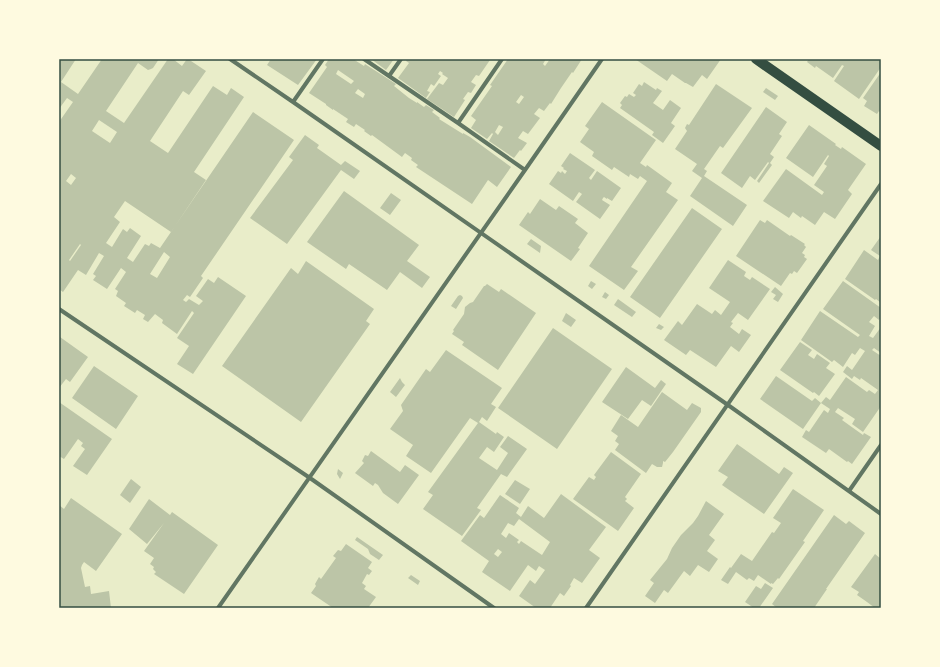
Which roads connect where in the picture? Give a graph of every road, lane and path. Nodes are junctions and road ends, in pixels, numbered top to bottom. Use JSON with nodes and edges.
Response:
{"nodes":[{"id":1,"x":230,"y":59,"type":"edge"},
{"id":2,"x":323,"y":59,"type":"edge"},
{"id":3,"x":364,"y":59,"type":"edge"},
{"id":4,"x":401,"y":59,"type":"edge"},
{"id":5,"x":602,"y":59,"type":"edge"},
{"id":6,"x":756,"y":59,"type":"edge"},
{"id":7,"x":500,"y":60,"type":"edge"},
{"id":8,"x":389,"y":76,"type":"junction"},
{"id":9,"x":293,"y":102,"type":"junction"},
{"id":10,"x":458,"y":123,"type":"junction"},
{"id":11,"x":881,"y":146,"type":"edge"},
{"id":12,"x":525,"y":170,"type":"junction"},
{"id":13,"x":881,"y":184,"type":"edge"},
{"id":14,"x":481,"y":233,"type":"junction"},
{"id":15,"x":59,"y":309,"type":"edge"},
{"id":16,"x":728,"y":404,"type":"junction"},
{"id":17,"x":881,"y":445,"type":"edge"},
{"id":18,"x":310,"y":478,"type":"junction"},
{"id":19,"x":849,"y":491,"type":"junction"},
{"id":20,"x":881,"y":514,"type":"edge"},
{"id":21,"x":218,"y":608,"type":"edge"},
{"id":22,"x":494,"y":608,"type":"edge"},
{"id":23,"x":586,"y":608,"type":"edge"}],
"edges":[{"from":1,"to":9,"type":"street"},
{"from":2,"to":9,"type":"street"},
{"from":3,"to":8,"type":"street"},
{"from":4,"to":8,"type":"street"},
{"from":5,"to":12,"type":"street"},
{"from":6,"to":11,"type":"main road"},
{"from":7,"to":10,"type":"street"},
{"from":8,"to":10,"type":"street"},
{"from":9,"to":14,"type":"street"},
{"from":10,"to":12,"type":"street"},
{"from":12,"to":14,"type":"street"},
{"from":13,"to":16,"type":"street"},
{"from":14,"to":16,"type":"street"},
{"from":14,"to":18,"type":"street"},
{"from":15,"to":18,"type":"street"},
{"from":16,"to":19,"type":"street"},
{"from":16,"to":23,"type":"street"},
{"from":17,"to":19,"type":"street"},
{"from":18,"to":21,"type":"street"},
{"from":18,"to":22,"type":"street"},
{"from":19,"to":20,"type":"street"}]}
